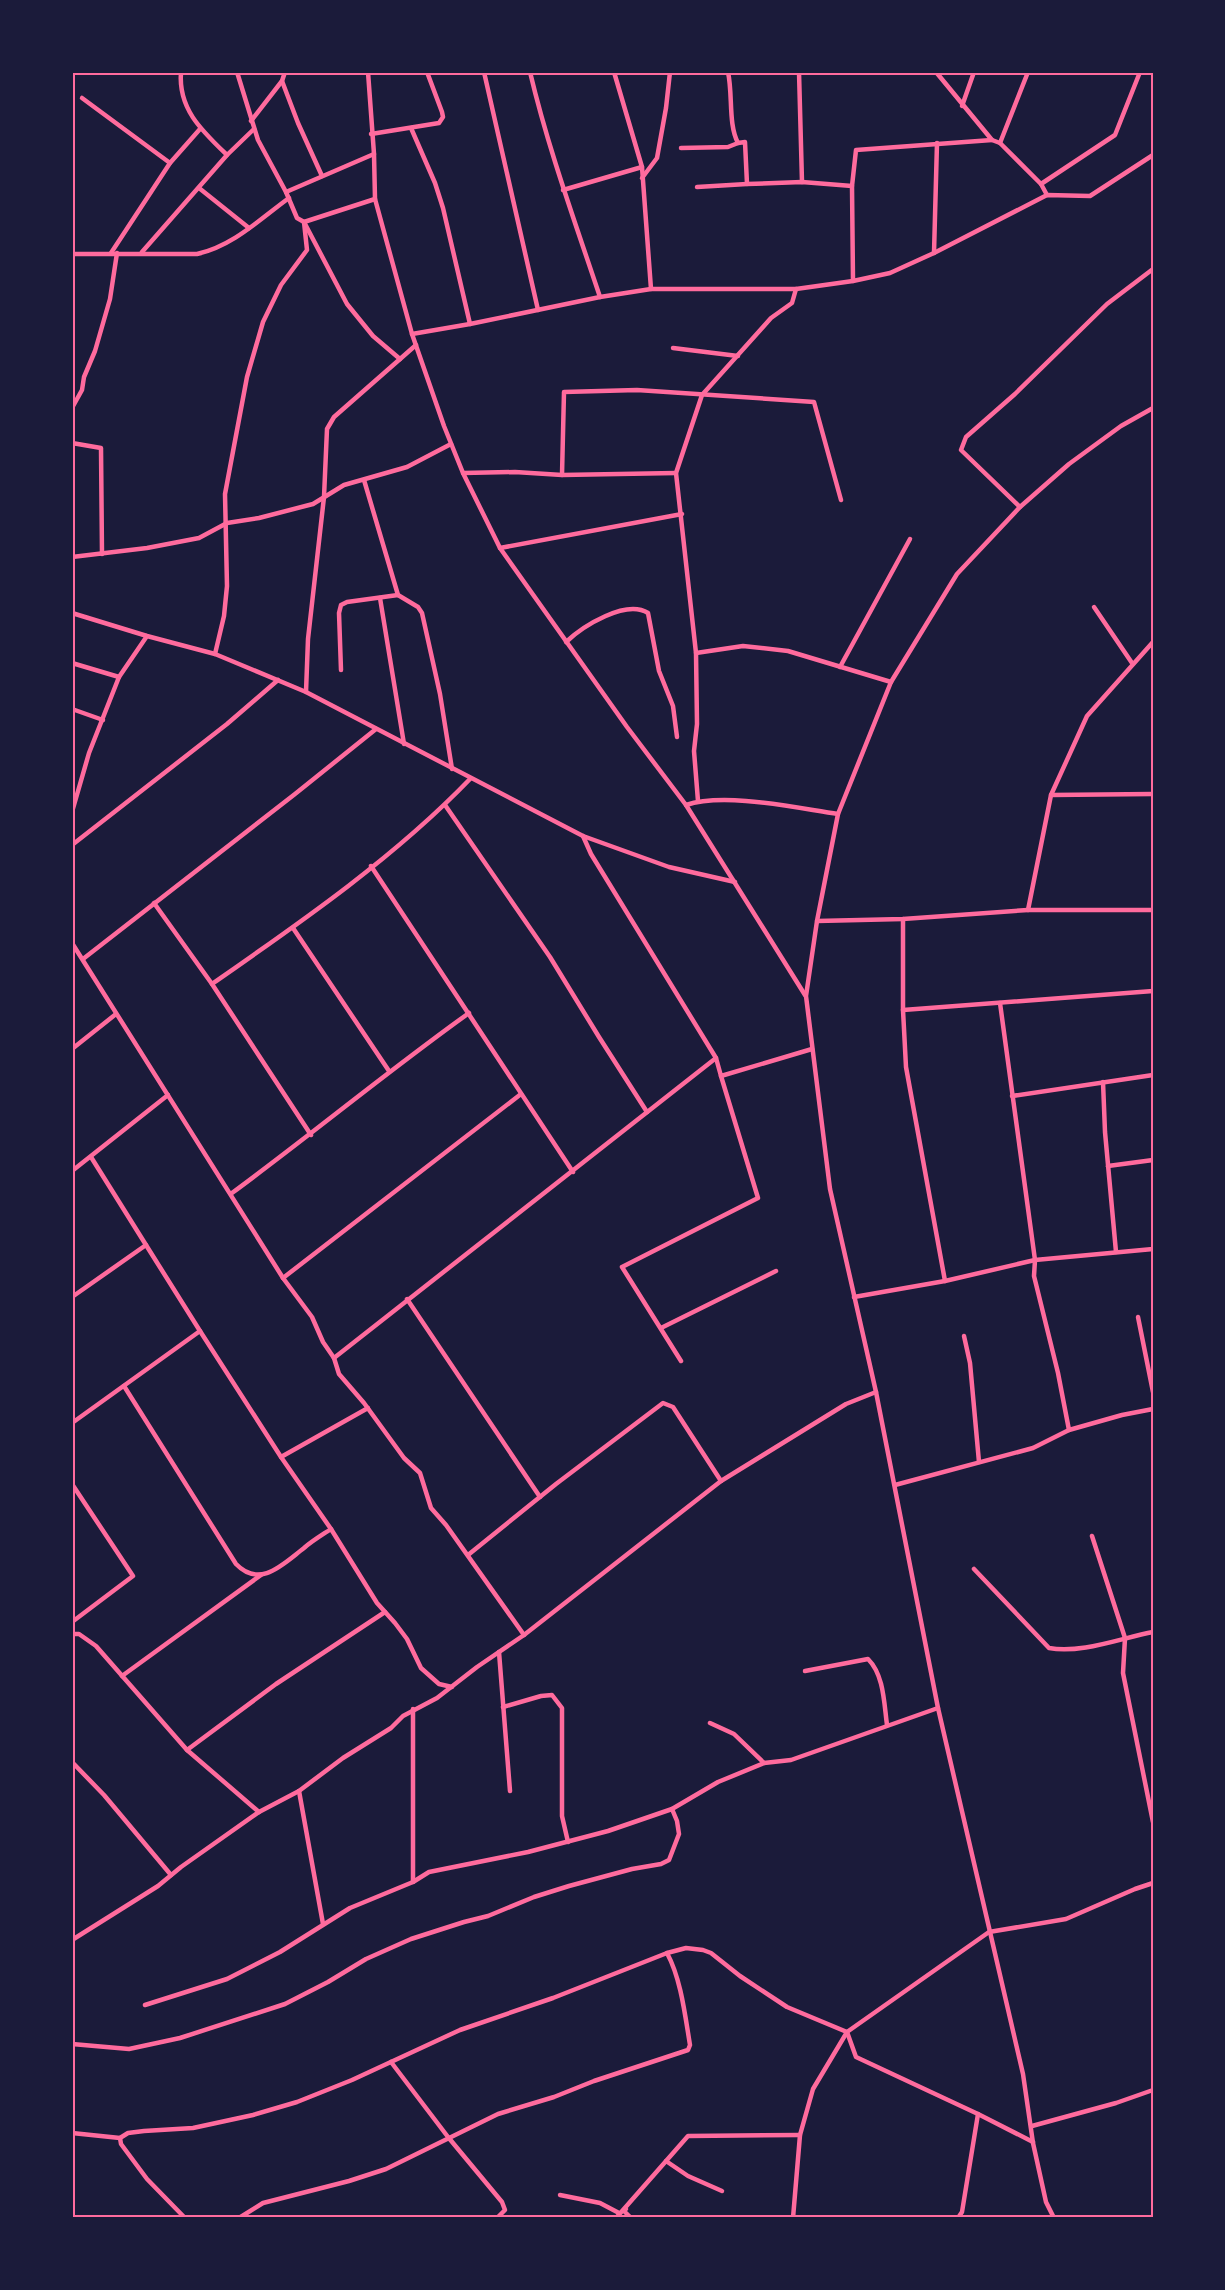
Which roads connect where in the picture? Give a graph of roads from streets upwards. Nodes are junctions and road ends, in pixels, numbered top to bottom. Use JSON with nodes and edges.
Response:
{"nodes":[{"id":1,"x":182,"y":72,"type":"edge"},
{"id":2,"x":237,"y":72,"type":"edge"},
{"id":3,"x":285,"y":72,"type":"edge"},
{"id":4,"x":368,"y":72,"type":"edge"},
{"id":5,"x":427,"y":72,"type":"edge"},
{"id":6,"x":484,"y":72,"type":"edge"},
{"id":7,"x":530,"y":72,"type":"edge"},
{"id":8,"x":615,"y":72,"type":"edge"},
{"id":9,"x":670,"y":72,"type":"edge"},
{"id":10,"x":728,"y":72,"type":"edge"},
{"id":11,"x":799,"y":72,"type":"edge"},
{"id":12,"x":936,"y":72,"type":"edge"},
{"id":13,"x":974,"y":72,"type":"edge"},
{"id":14,"x":1028,"y":72,"type":"edge"},
{"id":15,"x":1140,"y":72,"type":"edge"},
{"id":16,"x":282,"y":81,"type":"junction"},
{"id":17,"x":82,"y":98,"type":"dead end"},
{"id":18,"x":962,"y":105,"type":"junction"},
{"id":19,"x":251,"y":121,"type":"junction"},
{"id":20,"x":411,"y":128,"type":"junction"},
{"id":21,"x":200,"y":129,"type":"junction"},
{"id":22,"x":254,"y":129,"type":"junction"},
{"id":23,"x":371,"y":134,"type":"junction"},
{"id":24,"x":992,"y":140,"type":"junction"},
{"id":25,"x":738,"y":143,"type":"junction"},
{"id":26,"x":937,"y":143,"type":"junction"},
{"id":27,"x":1000,"y":143,"type":"junction"},
{"id":28,"x":681,"y":148,"type":"dead end"},
{"id":29,"x":374,"y":154,"type":"junction"},
{"id":30,"x":1153,"y":154,"type":"edge"},
{"id":31,"x":227,"y":155,"type":"junction"},
{"id":32,"x":170,"y":163,"type":"junction"},
{"id":33,"x":642,"y":167,"type":"junction"},
{"id":34,"x":322,"y":176,"type":"junction"},
{"id":35,"x":642,"y":178,"type":"junction"},
{"id":36,"x":802,"y":182,"type":"junction"},
{"id":37,"x":747,"y":184,"type":"junction"},
{"id":38,"x":1041,"y":184,"type":"junction"},
{"id":39,"x":852,"y":186,"type":"junction"},
{"id":40,"x":698,"y":187,"type":"dead end"},
{"id":41,"x":200,"y":188,"type":"junction"},
{"id":42,"x":563,"y":190,"type":"junction"},
{"id":43,"x":286,"y":192,"type":"junction"},
{"id":44,"x":1047,"y":195,"type":"junction"},
{"id":45,"x":289,"y":198,"type":"junction"},
{"id":46,"x":375,"y":199,"type":"junction"},
{"id":47,"x":304,"y":222,"type":"junction"},
{"id":48,"x":249,"y":228,"type":"junction"},
{"id":49,"x":142,"y":252,"type":"junction"},
{"id":50,"x":114,"y":253,"type":"junction"},
{"id":51,"x":934,"y":253,"type":"junction"},
{"id":52,"x":72,"y":254,"type":"edge"},
{"id":53,"x":1153,"y":269,"type":"edge"},
{"id":54,"x":853,"y":281,"type":"junction"},
{"id":55,"x":651,"y":289,"type":"junction"},
{"id":56,"x":796,"y":289,"type":"junction"},
{"id":57,"x":600,"y":297,"type":"junction"},
{"id":58,"x":538,"y":310,"type":"junction"},
{"id":59,"x":470,"y":324,"type":"junction"},
{"id":60,"x":412,"y":334,"type":"junction"},
{"id":61,"x":416,"y":345,"type":"junction"},
{"id":62,"x":674,"y":348,"type":"dead end"},
{"id":63,"x":738,"y":356,"type":"junction"},
{"id":64,"x":400,"y":359,"type":"junction"},
{"id":65,"x":702,"y":395,"type":"junction"},
{"id":66,"x":72,"y":408,"type":"edge"},
{"id":67,"x":1153,"y":408,"type":"edge"},
{"id":68,"x":72,"y":443,"type":"edge"},
{"id":69,"x":452,"y":444,"type":"junction"},
{"id":70,"x":463,"y":473,"type":"junction"},
{"id":71,"x":676,"y":473,"type":"junction"},
{"id":72,"x":562,"y":475,"type":"junction"},
{"id":73,"x":364,"y":480,"type":"junction"},
{"id":74,"x":324,"y":497,"type":"junction"},
{"id":75,"x":841,"y":500,"type":"dead end"},
{"id":76,"x":1020,"y":507,"type":"junction"},
{"id":77,"x":682,"y":514,"type":"junction"},
{"id":78,"x":227,"y":523,"type":"junction"},
{"id":79,"x":910,"y":539,"type":"dead end"},
{"id":80,"x":500,"y":549,"type":"junction"},
{"id":81,"x":102,"y":554,"type":"junction"},
{"id":82,"x":72,"y":557,"type":"edge"},
{"id":83,"x":398,"y":595,"type":"junction"},
{"id":84,"x":380,"y":598,"type":"junction"},
{"id":85,"x":1094,"y":607,"type":"dead end"},
{"id":86,"x":72,"y":613,"type":"edge"},
{"id":87,"x":147,"y":636,"type":"junction"},
{"id":88,"x":566,"y":642,"type":"junction"},
{"id":89,"x":1153,"y":642,"type":"edge"},
{"id":90,"x":696,"y":652,"type":"junction"},
{"id":91,"x":215,"y":654,"type":"junction"},
{"id":92,"x":72,"y":663,"type":"edge"},
{"id":93,"x":1132,"y":663,"type":"junction"},
{"id":94,"x":840,"y":667,"type":"junction"},
{"id":95,"x":341,"y":670,"type":"dead end"},
{"id":96,"x":119,"y":678,"type":"junction"},
{"id":97,"x":278,"y":680,"type":"junction"},
{"id":98,"x":891,"y":682,"type":"junction"},
{"id":99,"x":306,"y":692,"type":"junction"},
{"id":100,"x":72,"y":709,"type":"edge"},
{"id":101,"x":102,"y":720,"type":"junction"},
{"id":102,"x":376,"y":729,"type":"junction"},
{"id":103,"x":677,"y":737,"type":"dead end"},
{"id":104,"x":404,"y":744,"type":"junction"},
{"id":105,"x":452,"y":769,"type":"junction"},
{"id":106,"x":470,"y":779,"type":"junction"},
{"id":107,"x":72,"y":782,"type":"edge"},
{"id":108,"x":79,"y":783,"type":"junction"},
{"id":109,"x":1153,"y":794,"type":"edge"},
{"id":110,"x":1051,"y":795,"type":"junction"},
{"id":111,"x":698,"y":801,"type":"junction"},
{"id":112,"x":686,"y":805,"type":"junction"},
{"id":113,"x":445,"y":806,"type":"junction"},
{"id":114,"x":72,"y":812,"type":"edge"},
{"id":115,"x":838,"y":814,"type":"junction"},
{"id":116,"x":584,"y":836,"type":"junction"},
{"id":117,"x":72,"y":845,"type":"edge"},
{"id":118,"x":372,"y":866,"type":"junction"},
{"id":119,"x":735,"y":882,"type":"junction"},
{"id":120,"x":154,"y":903,"type":"junction"},
{"id":121,"x":1028,"y":910,"type":"junction"},
{"id":122,"x":1153,"y":910,"type":"edge"},
{"id":123,"x":903,"y":919,"type":"junction"},
{"id":124,"x":817,"y":921,"type":"junction"},
{"id":125,"x":293,"y":928,"type":"junction"},
{"id":126,"x":72,"y":943,"type":"edge"},
{"id":127,"x":83,"y":959,"type":"junction"},
{"id":128,"x":212,"y":984,"type":"junction"},
{"id":129,"x":1153,"y":991,"type":"edge"},
{"id":130,"x":806,"y":996,"type":"junction"},
{"id":131,"x":1000,"y":1003,"type":"junction"},
{"id":132,"x":903,"y":1010,"type":"junction"},
{"id":133,"x":469,"y":1012,"type":"junction"},
{"id":134,"x":116,"y":1014,"type":"junction"},
{"id":135,"x":72,"y":1048,"type":"edge"},
{"id":136,"x":812,"y":1049,"type":"junction"},
{"id":137,"x":716,"y":1058,"type":"junction"},
{"id":138,"x":389,"y":1071,"type":"junction"},
{"id":139,"x":1153,"y":1075,"type":"edge"},
{"id":140,"x":721,"y":1076,"type":"junction"},
{"id":141,"x":1103,"y":1082,"type":"junction"},
{"id":142,"x":520,"y":1094,"type":"junction"},
{"id":143,"x":168,"y":1095,"type":"junction"},
{"id":144,"x":1012,"y":1096,"type":"junction"},
{"id":145,"x":646,"y":1112,"type":"junction"},
{"id":146,"x":311,"y":1135,"type":"junction"},
{"id":147,"x":91,"y":1157,"type":"junction"},
{"id":148,"x":1153,"y":1160,"type":"edge"},
{"id":149,"x":1108,"y":1166,"type":"junction"},
{"id":150,"x":72,"y":1171,"type":"edge"},
{"id":151,"x":573,"y":1172,"type":"junction"},
{"id":152,"x":232,"y":1193,"type":"junction"},
{"id":153,"x":146,"y":1245,"type":"junction"},
{"id":154,"x":1153,"y":1249,"type":"edge"},
{"id":155,"x":1116,"y":1252,"type":"junction"},
{"id":156,"x":1035,"y":1260,"type":"junction"},
{"id":157,"x":776,"y":1271,"type":"dead end"},
{"id":158,"x":284,"y":1278,"type":"junction"},
{"id":159,"x":945,"y":1281,"type":"junction"},
{"id":160,"x":72,"y":1297,"type":"edge"},
{"id":161,"x":854,"y":1298,"type":"junction"},
{"id":162,"x":407,"y":1299,"type":"junction"},
{"id":163,"x":1138,"y":1317,"type":"dead end"},
{"id":164,"x":661,"y":1328,"type":"junction"},
{"id":165,"x":200,"y":1331,"type":"junction"},
{"id":166,"x":964,"y":1336,"type":"dead end"},
{"id":167,"x":334,"y":1358,"type":"junction"},
{"id":168,"x":681,"y":1361,"type":"dead end"},
{"id":169,"x":124,"y":1386,"type":"junction"},
{"id":170,"x":876,"y":1392,"type":"junction"},
{"id":171,"x":1153,"y":1392,"type":"edge"},
{"id":172,"x":368,"y":1408,"type":"junction"},
{"id":173,"x":1153,"y":1409,"type":"edge"},
{"id":174,"x":72,"y":1423,"type":"edge"},
{"id":175,"x":1068,"y":1430,"type":"junction"},
{"id":176,"x":281,"y":1457,"type":"junction"},
{"id":177,"x":979,"y":1462,"type":"junction"},
{"id":178,"x":721,"y":1481,"type":"junction"},
{"id":179,"x":72,"y":1484,"type":"edge"},
{"id":180,"x":896,"y":1485,"type":"junction"},
{"id":181,"x":540,"y":1497,"type":"junction"},
{"id":182,"x":331,"y":1529,"type":"junction"},
{"id":183,"x":1092,"y":1536,"type":"dead end"},
{"id":184,"x":468,"y":1555,"type":"junction"},
{"id":185,"x":974,"y":1569,"type":"dead end"},
{"id":186,"x":262,"y":1574,"type":"junction"},
{"id":187,"x":385,"y":1612,"type":"junction"},
{"id":188,"x":72,"y":1622,"type":"edge"},
{"id":189,"x":1153,"y":1632,"type":"edge"},
{"id":190,"x":72,"y":1634,"type":"edge"},
{"id":191,"x":524,"y":1635,"type":"junction"},
{"id":192,"x":1125,"y":1638,"type":"junction"},
{"id":193,"x":499,"y":1652,"type":"junction"},
{"id":194,"x":805,"y":1671,"type":"dead end"},
{"id":195,"x":122,"y":1676,"type":"junction"},
{"id":196,"x":453,"y":1687,"type":"junction"},
{"id":197,"x":503,"y":1707,"type":"junction"},
{"id":198,"x":938,"y":1708,"type":"junction"},
{"id":199,"x":412,"y":1710,"type":"junction"},
{"id":200,"x":710,"y":1723,"type":"dead end"},
{"id":201,"x":887,"y":1725,"type":"junction"},
{"id":202,"x":187,"y":1750,"type":"junction"},
{"id":203,"x":72,"y":1762,"type":"edge"},
{"id":204,"x":764,"y":1763,"type":"junction"},
{"id":205,"x":299,"y":1791,"type":"junction"},
{"id":206,"x":510,"y":1791,"type":"dead end"},
{"id":207,"x":672,"y":1809,"type":"junction"},
{"id":208,"x":259,"y":1812,"type":"junction"},
{"id":209,"x":1153,"y":1822,"type":"edge"},
{"id":210,"x":568,"y":1842,"type":"junction"},
{"id":211,"x":171,"y":1875,"type":"junction"},
{"id":212,"x":412,"y":1882,"type":"junction"},
{"id":213,"x":1153,"y":1883,"type":"edge"},
{"id":214,"x":323,"y":1924,"type":"junction"},
{"id":215,"x":989,"y":1932,"type":"junction"},
{"id":216,"x":72,"y":1940,"type":"edge"},
{"id":217,"x":666,"y":1953,"type":"junction"},
{"id":218,"x":145,"y":2006,"type":"dead end"},
{"id":219,"x":847,"y":2032,"type":"junction"},
{"id":220,"x":72,"y":2044,"type":"edge"},
{"id":221,"x":391,"y":2062,"type":"junction"},
{"id":222,"x":1153,"y":2090,"type":"edge"},
{"id":223,"x":978,"y":2114,"type":"junction"},
{"id":224,"x":1032,"y":2126,"type":"junction"},
{"id":225,"x":72,"y":2133,"type":"edge"},
{"id":226,"x":800,"y":2135,"type":"junction"},
{"id":227,"x":448,"y":2137,"type":"junction"},
{"id":228,"x":120,"y":2138,"type":"junction"},
{"id":229,"x":1033,"y":2143,"type":"junction"},
{"id":230,"x":666,"y":2161,"type":"junction"},
{"id":231,"x":722,"y":2191,"type":"dead end"},
{"id":232,"x":560,"y":2195,"type":"dead end"},
{"id":233,"x":620,"y":2214,"type":"edge"},
{"id":234,"x":185,"y":2218,"type":"edge"},
{"id":235,"x":239,"y":2218,"type":"edge"},
{"id":236,"x":496,"y":2218,"type":"edge"},
{"id":237,"x":631,"y":2218,"type":"edge"},
{"id":238,"x":793,"y":2218,"type":"edge"},
{"id":239,"x":958,"y":2218,"type":"edge"},
{"id":240,"x":1054,"y":2218,"type":"edge"}],
"edges":[{"from":1,"to":21,"type":"street"},
{"from":2,"to":19,"type":"street"},
{"from":3,"to":16,"type":"street"},
{"from":4,"to":23,"type":"street"},
{"from":5,"to":20,"type":"street"},
{"from":6,"to":58,"type":"street"},
{"from":7,"to":42,"type":"street"},
{"from":8,"to":33,"type":"street"},
{"from":9,"to":35,"type":"street"},
{"from":10,"to":25,"type":"street"},
{"from":11,"to":36,"type":"street"},
{"from":12,"to":18,"type":"street"},
{"from":13,"to":18,"type":"street"},
{"from":14,"to":27,"type":"street"},
{"from":15,"to":38,"type":"street"},
{"from":16,"to":19,"type":"street"},
{"from":16,"to":34,"type":"street"},
{"from":17,"to":32,"type":"street"},
{"from":18,"to":24,"type":"street"},
{"from":19,"to":22,"type":"street"},
{"from":20,"to":23,"type":"street"},
{"from":20,"to":59,"type":"street"},
{"from":21,"to":31,"type":"street"},
{"from":21,"to":32,"type":"street"},
{"from":22,"to":31,"type":"street"},
{"from":22,"to":43,"type":"street"},
{"from":23,"to":29,"type":"street"},
{"from":24,"to":26,"type":"street"},
{"from":24,"to":27,"type":"street"},
{"from":25,"to":28,"type":"street"},
{"from":25,"to":37,"type":"street"},
{"from":26,"to":39,"type":"street"},
{"from":26,"to":51,"type":"street"},
{"from":27,"to":38,"type":"street"},
{"from":29,"to":34,"type":"street"},
{"from":29,"to":46,"type":"street"},
{"from":30,"to":44,"type":"street"},
{"from":31,"to":41,"type":"street"},
{"from":32,"to":50,"type":"street"},
{"from":33,"to":35,"type":"street"},
{"from":33,"to":42,"type":"street"},
{"from":34,"to":43,"type":"street"},
{"from":35,"to":55,"type":"street"},
{"from":36,"to":37,"type":"street"},
{"from":36,"to":39,"type":"street"},
{"from":37,"to":40,"type":"street"},
{"from":38,"to":44,"type":"street"},
{"from":39,"to":54,"type":"street"},
{"from":41,"to":48,"type":"street"},
{"from":41,"to":49,"type":"street"},
{"from":42,"to":57,"type":"street"},
{"from":43,"to":45,"type":"street"},
{"from":44,"to":51,"type":"street"},
{"from":45,"to":47,"type":"street"},
{"from":45,"to":48,"type":"street"},
{"from":46,"to":47,"type":"street"},
{"from":46,"to":60,"type":"street"},
{"from":47,"to":64,"type":"street"},
{"from":47,"to":78,"type":"street"},
{"from":48,"to":49,"type":"street"},
{"from":49,"to":50,"type":"street"},
{"from":50,"to":52,"type":"street"},
{"from":50,"to":66,"type":"street"},
{"from":51,"to":54,"type":"street"},
{"from":53,"to":76,"type":"street"},
{"from":54,"to":56,"type":"street"},
{"from":55,"to":56,"type":"street"},
{"from":55,"to":57,"type":"street"},
{"from":56,"to":63,"type":"street"},
{"from":57,"to":58,"type":"street"},
{"from":58,"to":59,"type":"street"},
{"from":59,"to":60,"type":"street"},
{"from":60,"to":61,"type":"street"},
{"from":61,"to":64,"type":"street"},
{"from":61,"to":69,"type":"street"},
{"from":62,"to":63,"type":"street"},
{"from":63,"to":65,"type":"street"},
{"from":64,"to":74,"type":"street"},
{"from":65,"to":71,"type":"street"},
{"from":65,"to":72,"type":"street"},
{"from":65,"to":75,"type":"street"},
{"from":67,"to":76,"type":"street"},
{"from":68,"to":81,"type":"street"},
{"from":69,"to":70,"type":"street"},
{"from":69,"to":73,"type":"street"},
{"from":70,"to":72,"type":"street"},
{"from":70,"to":80,"type":"street"},
{"from":71,"to":72,"type":"street"},
{"from":71,"to":77,"type":"street"},
{"from":73,"to":74,"type":"street"},
{"from":73,"to":83,"type":"street"},
{"from":74,"to":78,"type":"street"},
{"from":74,"to":99,"type":"street"},
{"from":76,"to":98,"type":"street"},
{"from":77,"to":80,"type":"street"},
{"from":77,"to":90,"type":"street"},
{"from":78,"to":81,"type":"street"},
{"from":78,"to":91,"type":"street"},
{"from":79,"to":94,"type":"street"},
{"from":80,"to":88,"type":"street"},
{"from":81,"to":82,"type":"street"},
{"from":83,"to":84,"type":"street"},
{"from":83,"to":105,"type":"street"},
{"from":84,"to":95,"type":"street"},
{"from":84,"to":104,"type":"street"},
{"from":85,"to":93,"type":"street"},
{"from":86,"to":87,"type":"street"},
{"from":87,"to":91,"type":"street"},
{"from":87,"to":96,"type":"street"},
{"from":88,"to":103,"type":"street"},
{"from":88,"to":112,"type":"street"},
{"from":89,"to":93,"type":"street"},
{"from":90,"to":94,"type":"street"},
{"from":90,"to":111,"type":"street"},
{"from":91,"to":97,"type":"street"},
{"from":92,"to":96,"type":"street"},
{"from":93,"to":110,"type":"street"},
{"from":94,"to":98,"type":"street"},
{"from":96,"to":101,"type":"street"},
{"from":97,"to":99,"type":"street"},
{"from":97,"to":117,"type":"street"},
{"from":98,"to":115,"type":"street"},
{"from":99,"to":102,"type":"street"},
{"from":100,"to":101,"type":"street"},
{"from":101,"to":108,"type":"street"},
{"from":102,"to":104,"type":"street"},
{"from":102,"to":120,"type":"street"},
{"from":104,"to":105,"type":"street"},
{"from":105,"to":106,"type":"street"},
{"from":106,"to":113,"type":"street"},
{"from":106,"to":116,"type":"street"},
{"from":107,"to":108,"type":"street"},
{"from":108,"to":114,"type":"street"},
{"from":109,"to":110,"type":"street"},
{"from":110,"to":121,"type":"street"},
{"from":111,"to":112,"type":"street"},
{"from":111,"to":115,"type":"street"},
{"from":112,"to":119,"type":"street"},
{"from":113,"to":118,"type":"street"},
{"from":113,"to":145,"type":"street"},
{"from":115,"to":124,"type":"street"},
{"from":116,"to":119,"type":"street"},
{"from":116,"to":137,"type":"street"},
{"from":118,"to":125,"type":"street"},
{"from":118,"to":133,"type":"street"},
{"from":119,"to":130,"type":"street"},
{"from":120,"to":127,"type":"street"},
{"from":120,"to":128,"type":"street"},
{"from":121,"to":122,"type":"street"},
{"from":121,"to":123,"type":"street"},
{"from":123,"to":124,"type":"street"},
{"from":123,"to":132,"type":"street"},
{"from":124,"to":130,"type":"street"},
{"from":125,"to":128,"type":"street"},
{"from":125,"to":138,"type":"street"},
{"from":126,"to":127,"type":"street"},
{"from":127,"to":134,"type":"street"},
{"from":128,"to":146,"type":"street"},
{"from":129,"to":131,"type":"street"},
{"from":130,"to":136,"type":"street"},
{"from":131,"to":132,"type":"street"},
{"from":131,"to":144,"type":"street"},
{"from":132,"to":159,"type":"street"},
{"from":133,"to":138,"type":"street"},
{"from":133,"to":142,"type":"street"},
{"from":134,"to":135,"type":"street"},
{"from":134,"to":143,"type":"street"},
{"from":136,"to":140,"type":"street"},
{"from":136,"to":161,"type":"street"},
{"from":137,"to":140,"type":"street"},
{"from":137,"to":145,"type":"street"},
{"from":138,"to":146,"type":"street"},
{"from":139,"to":141,"type":"street"},
{"from":140,"to":164,"type":"street"},
{"from":141,"to":144,"type":"street"},
{"from":141,"to":149,"type":"street"},
{"from":142,"to":151,"type":"street"},
{"from":142,"to":158,"type":"street"},
{"from":143,"to":147,"type":"street"},
{"from":143,"to":152,"type":"street"},
{"from":144,"to":156,"type":"street"},
{"from":145,"to":151,"type":"street"},
{"from":146,"to":152,"type":"street"},
{"from":147,"to":150,"type":"street"},
{"from":147,"to":153,"type":"street"},
{"from":148,"to":149,"type":"street"},
{"from":149,"to":155,"type":"street"},
{"from":151,"to":162,"type":"street"},
{"from":152,"to":158,"type":"street"},
{"from":153,"to":160,"type":"street"},
{"from":153,"to":165,"type":"street"},
{"from":154,"to":155,"type":"street"},
{"from":155,"to":156,"type":"street"},
{"from":156,"to":159,"type":"street"},
{"from":156,"to":175,"type":"street"},
{"from":157,"to":164,"type":"street"},
{"from":158,"to":167,"type":"street"},
{"from":159,"to":161,"type":"street"},
{"from":161,"to":170,"type":"street"},
{"from":162,"to":167,"type":"street"},
{"from":162,"to":181,"type":"street"},
{"from":163,"to":171,"type":"street"},
{"from":164,"to":168,"type":"street"},
{"from":165,"to":169,"type":"street"},
{"from":165,"to":176,"type":"street"},
{"from":166,"to":177,"type":"street"},
{"from":167,"to":172,"type":"street"},
{"from":169,"to":174,"type":"street"},
{"from":169,"to":186,"type":"street"},
{"from":170,"to":178,"type":"street"},
{"from":170,"to":180,"type":"street"},
{"from":172,"to":176,"type":"street"},
{"from":172,"to":184,"type":"street"},
{"from":173,"to":175,"type":"street"},
{"from":175,"to":177,"type":"street"},
{"from":176,"to":182,"type":"street"},
{"from":177,"to":180,"type":"street"},
{"from":178,"to":181,"type":"street"},
{"from":178,"to":191,"type":"street"},
{"from":179,"to":188,"type":"street"},
{"from":180,"to":198,"type":"street"},
{"from":181,"to":184,"type":"street"},
{"from":182,"to":186,"type":"street"},
{"from":182,"to":187,"type":"street"},
{"from":183,"to":192,"type":"street"},
{"from":184,"to":191,"type":"street"},
{"from":185,"to":192,"type":"street"},
{"from":186,"to":195,"type":"street"},
{"from":187,"to":196,"type":"street"},
{"from":187,"to":202,"type":"street"},
{"from":189,"to":192,"type":"street"},
{"from":190,"to":195,"type":"street"},
{"from":191,"to":193,"type":"street"},
{"from":192,"to":209,"type":"street"},
{"from":193,"to":196,"type":"street"},
{"from":193,"to":197,"type":"street"},
{"from":194,"to":201,"type":"street"},
{"from":195,"to":202,"type":"street"},
{"from":196,"to":199,"type":"street"},
{"from":197,"to":206,"type":"street"},
{"from":197,"to":210,"type":"street"},
{"from":198,"to":201,"type":"street"},
{"from":198,"to":215,"type":"street"},
{"from":199,"to":205,"type":"street"},
{"from":199,"to":212,"type":"street"},
{"from":200,"to":204,"type":"street"},
{"from":201,"to":204,"type":"street"},
{"from":202,"to":208,"type":"street"},
{"from":203,"to":211,"type":"street"},
{"from":204,"to":207,"type":"street"},
{"from":205,"to":208,"type":"street"},
{"from":205,"to":214,"type":"street"},
{"from":207,"to":210,"type":"street"},
{"from":207,"to":220,"type":"street"},
{"from":208,"to":211,"type":"street"},
{"from":210,"to":212,"type":"street"},
{"from":211,"to":216,"type":"street"},
{"from":212,"to":214,"type":"street"},
{"from":213,"to":215,"type":"street"},
{"from":214,"to":218,"type":"street"},
{"from":215,"to":219,"type":"street"},
{"from":215,"to":224,"type":"street"},
{"from":217,"to":219,"type":"street"},
{"from":217,"to":221,"type":"street"},
{"from":217,"to":227,"type":"street"},
{"from":219,"to":223,"type":"street"},
{"from":219,"to":226,"type":"street"},
{"from":221,"to":227,"type":"street"},
{"from":221,"to":228,"type":"street"},
{"from":222,"to":224,"type":"street"},
{"from":223,"to":229,"type":"street"},
{"from":223,"to":239,"type":"street"},
{"from":224,"to":229,"type":"street"},
{"from":225,"to":228,"type":"street"},
{"from":226,"to":230,"type":"street"},
{"from":226,"to":238,"type":"street"},
{"from":227,"to":235,"type":"street"},
{"from":227,"to":236,"type":"street"},
{"from":228,"to":234,"type":"street"},
{"from":229,"to":240,"type":"street"},
{"from":230,"to":231,"type":"street"},
{"from":230,"to":233,"type":"street"},
{"from":232,"to":233,"type":"street"},
{"from":233,"to":237,"type":"street"}]}
